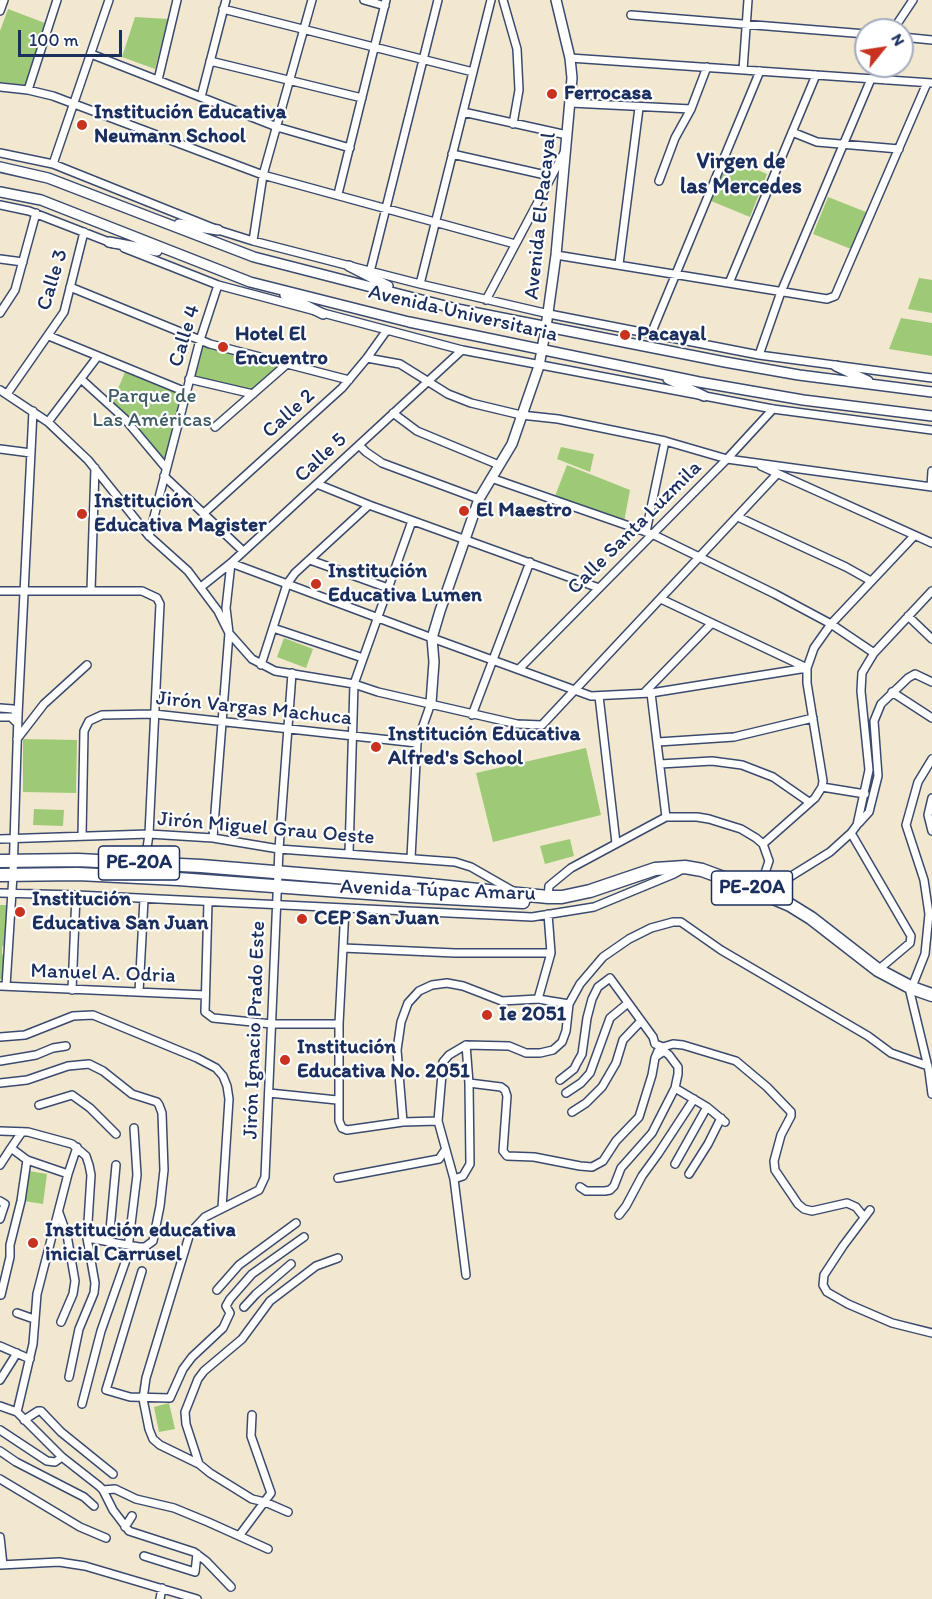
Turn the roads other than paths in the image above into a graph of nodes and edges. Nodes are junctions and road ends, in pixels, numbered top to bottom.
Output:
1 (4, 0) edge
2 (57, 0) edge
3 (109, 0) edge
4 (177, 0) edge
5 (226, 0) edge
6 (312, 0) edge
7 (364, 0) edge
8 (438, 0) edge
9 (491, 0) edge
10 (503, 0) edge
11 (556, 0) edge
12 (748, 0) edge
13 (914, 0) edge
14 (386, 3) edge
15 (223, 9) junction
16 (0, 11) edge
17 (631, 15) dead end
18 (901, 18) edge
19 (746, 25) junction
20 (304, 29) junction
21 (854, 33) edge
22 (914, 38) edge
23 (932, 40) edge
24 (374, 48) junction
25 (91, 54) junction
26 (570, 58) junction
27 (423, 60) junction
28 (210, 61) junction
29 (707, 67) junction
30 (743, 70) junction
31 (760, 71) junction
32 (473, 72) junction
33 (816, 75) junction
34 (871, 79) junction
35 (158, 80) junction
36 (886, 80) joint
37 (290, 81) junction
38 (929, 83) edge
39 (0, 87) edge
40 (28, 90) junction
41 (201, 97) junction
42 (362, 98) junction
43 (75, 103) junction
44 (571, 103) junction
45 (639, 108) junction
46 (691, 109) junction
47 (463, 112) junction
48 (513, 123) junction
49 (277, 127) junction
50 (792, 132) junction
51 (567, 135) junction
52 (843, 144) junction
53 (350, 148) junction
54 (899, 149) junction
55 (565, 151) junction
56 (0, 153) edge
57 (452, 154) junction
58 (53, 164) junction
59 (0, 167) edge
60 (263, 175) junction
61 (550, 176) junction
62 (658, 181) dead end
63 (0, 192) edge
64 (338, 195) junction
65 (0, 205) edge
66 (386, 207) junction
67 (36, 213) junction
68 (160, 221) junction
69 (435, 222) junction
70 (218, 230) junction
71 (84, 232) junction
72 (252, 241) junction
73 (109, 242) junction
74 (515, 244) junction
75 (179, 255) junction
76 (556, 255) junction
77 (0, 259) edge
78 (23, 262) junction
79 (619, 264) junction
80 (350, 266) junction
81 (370, 272) junction
82 (675, 274) junction
83 (729, 283) junction
84 (420, 284) junction
85 (218, 285) junction
86 (70, 287) junction
87 (270, 287) junction
88 (781, 292) junction
89 (404, 294) junction
90 (486, 300) junction
91 (1, 310) edge
92 (323, 314) junction
93 (549, 314) junction
94 (546, 327) junction
95 (387, 330) junction
96 (651, 334) junction
97 (49, 336) junction
98 (200, 340) junction
99 (462, 350) junction
100 (542, 350) junction
101 (759, 355) junction
102 (98, 356) junction
103 (367, 358) junction
104 (287, 364) junction
105 (539, 366) junction
106 (836, 366) junction
107 (655, 373) junction
108 (932, 378) edge
109 (81, 379) junction
110 (189, 379) junction
111 (349, 380) junction
112 (428, 381) junction
113 (876, 385) junction
114 (3, 392) edge
115 (186, 392) junction
116 (932, 392) edge
117 (253, 394) junction
118 (704, 396) junction
119 (773, 409) junction
120 (33, 411) junction
121 (393, 413) junction
122 (521, 415) junction
123 (932, 416) edge
124 (48, 422) junction
125 (215, 427) dead end
126 (932, 430) edge
127 (664, 441) junction
128 (359, 445) junction
129 (0, 449) edge
130 (31, 453) junction
131 (727, 459) junction
132 (756, 463) junction
133 (500, 465) junction
134 (95, 468) junction
135 (932, 471) edge
136 (165, 472) junction
137 (777, 474) junction
138 (491, 478) junction
139 (317, 484) junction
140 (931, 487) edge
141 (479, 499) junction
142 (369, 505) junction
143 (204, 513) junction
144 (738, 517) junction
145 (412, 521) junction
146 (649, 533) junction
147 (149, 536) junction
148 (914, 536) junction
149 (464, 540) junction
150 (932, 543) edge
151 (243, 551) junction
152 (700, 557) junction
153 (310, 560) junction
154 (530, 562) junction
155 (231, 563) junction
156 (871, 581) junction
157 (287, 584) junction
158 (201, 587) junction
159 (388, 588) junction
160 (599, 588) junction
161 (91, 590) junction
162 (0, 591) edge
163 (24, 591) junction
164 (932, 591) edge
165 (661, 599) junction
166 (908, 616) junction
167 (377, 618) junction
168 (712, 623) junction
169 (831, 624) junction
170 (273, 628) junction
171 (229, 633) junction
172 (432, 638) junction
173 (932, 639) edge
174 (874, 653) junction
175 (363, 658) junction
176 (493, 661) junction
177 (87, 665) dead end
178 (261, 665) junction
179 (807, 668) junction
180 (519, 669) junction
181 (292, 674) junction
182 (932, 682) edge
183 (354, 684) junction
184 (576, 690) junction
185 (892, 692) junction
186 (648, 693) junction
187 (599, 696) junction
188 (431, 703) junction
189 (0, 708) edge
190 (154, 714) junction
191 (471, 714) junction
192 (0, 717) edge
193 (813, 718) junction
194 (932, 718) edge
195 (17, 719) junction
196 (222, 720) junction
197 (286, 729) junction
198 (353, 735) junction
199 (17, 739) junction
200 (658, 742) junction
201 (417, 743) junction
202 (932, 759) edge
203 (660, 764) junction
204 (822, 788) junction
205 (865, 794) junction
206 (932, 798) edge
207 (810, 802) junction
208 (666, 817) junction
209 (857, 825) junction
210 (932, 831) edge
211 (851, 833) junction
212 (149, 834) junction
213 (82, 836) junction
214 (213, 838) junction
215 (0, 839) edge
216 (14, 839) junction
217 (616, 843) junction
218 (763, 844) junction
219 (279, 849) junction
220 (348, 853) junction
221 (411, 858) junction
222 (0, 861) edge
223 (14, 861) junction
224 (145, 863) junction
225 (685, 867) junction
226 (278, 872) junction
227 (13, 874) junction
228 (0, 875) edge
229 (278, 885) junction
230 (761, 892) junction
231 (0, 893) edge
232 (12, 893) junction
233 (76, 895) junction
234 (520, 895) junction
235 (548, 897) junction
236 (144, 899) junction
237 (208, 903) junction
238 (277, 904) junction
239 (345, 908) junction
240 (548, 914) junction
241 (343, 948) junction
242 (551, 952) junction
243 (878, 970) junction
244 (3, 986) edge
245 (912, 988) junction
246 (72, 990) junction
247 (139, 992) junction
248 (205, 995) junction
249 (932, 995) edge
250 (538, 999) junction
251 (628, 1002) junction
252 (569, 1004) junction
253 (641, 1021) junction
254 (272, 1024) junction
255 (339, 1024) junction
256 (0, 1037) edge
257 (66, 1046) dead end
258 (466, 1046) junction
259 (663, 1047) junction
260 (655, 1058) junction
261 (0, 1061) edge
262 (928, 1066) junction
263 (560, 1080) dead end
264 (0, 1083) edge
265 (469, 1083) junction
266 (675, 1088) junction
267 (269, 1093) junction
268 (566, 1094) dead end
269 (932, 1094) edge
270 (694, 1099) junction
271 (337, 1100) junction
272 (39, 1105) dead end
273 (707, 1107) junction
274 (572, 1112) dead end
275 (403, 1122) junction
276 (438, 1122) junction
277 (134, 1128) dead end
278 (0, 1131) edge
279 (22, 1132) junction
280 (116, 1134) dead end
281 (77, 1147) junction
282 (11, 1148) junction
283 (445, 1150) junction
284 (27, 1160) junction
285 (675, 1164) dead end
286 (0, 1165) edge
287 (116, 1165) dead end
288 (68, 1174) junction
289 (688, 1174) dead end
290 (339, 1178) dead end
291 (454, 1179) junction
292 (580, 1187) dead end
293 (3, 1203) edge
294 (222, 1208) junction
295 (59, 1214) junction
296 (619, 1215) dead end
297 (0, 1220) edge
298 (296, 1223) dead end
299 (304, 1237) dead end
300 (87, 1238) junction
301 (109, 1241) junction
302 (128, 1244) junction
303 (338, 1258) dead end
304 (291, 1264) dead end
305 (142, 1271) dead end
306 (466, 1275) dead end
307 (217, 1290) dead end
308 (1, 1295) edge
309 (244, 1307) dead end
310 (17, 1313) dead end
311 (34, 1319) junction
312 (61, 1322) dead end
313 (932, 1333) edge
314 (0, 1346) edge
315 (17, 1353) junction
316 (30, 1359) junction
317 (69, 1377) dead end
318 (0, 1380) edge
319 (143, 1399) junction
320 (82, 1404) dead end
321 (0, 1406) edge
322 (17, 1412) junction
323 (252, 1415) dead end
324 (24, 1420) junction
325 (0, 1430) edge
326 (0, 1450) edge
327 (62, 1457) junction
328 (199, 1464) junction
329 (113, 1474) dead end
330 (0, 1479) edge
331 (103, 1491) junction
332 (265, 1502) junction
333 (94, 1506) dead end
334 (288, 1512) dead end
335 (132, 1516) dead end
336 (124, 1527) junction
337 (239, 1536) junction
338 (0, 1537) edge
339 (106, 1538) dead end
340 (268, 1550) dead end
341 (197, 1554) junction
342 (144, 1556) dead end
343 (2, 1565) edge
344 (231, 1587) dead end
345 (162, 1588) junction
346 (160, 1599) edge
347 (197, 1599) edge

1 - 16 street
2 - 40 street
3 - 25 street
4 - 35 street
5 - 15 street
6 - 20 street
7 - 14 street
8 - 27 street
9 - 32 street
10 - 48 street
11 - 26 street, Avenida El Pacayal
12 - 19 street
13 - 18 street
14 - 24 street
15 - 20 street
15 - 28 street
17 - 19 street
19 - 21 street
19 - 30 street
20 - 24 street
20 - 37 street
22 - 23 street
24 - 27 street
24 - 42 street
25 - 35 street
25 - 43 street
26 - 29 street
26 - 44 street, Avenida El Pacayal
27 - 32 street
27 - 66 street
28 - 37 street
28 - 41 street
29 - 30 street
29 - 46 street
30 - 31 street
31 - 33 street
31 - 82 street
32 - 47 street
33 - 34 street
33 - 50 street
34 - 36 street
34 - 52 street
35 - 41 street
36 - 38 street
37 - 42 street
37 - 49 street
38 - 54 street
39 - 40 street
40 - 43 street
41 - 49 street
42 - 53 street
43 - 58 street
43 - 60 street
44 - 45 street
44 - 51 street, Avenida El Pacayal
45 - 46 street
45 - 79 street
46 - 62 street
47 - 48 street
47 - 57 street
48 - 51 street
49 - 53 street
49 - 60 street
50 - 52 street
50 - 83 street
51 - 55 street, Avenida El Pacayal
52 - 54 street
52 - 88 street
53 - 64 street
54 - 88 street
55 - 61 street
55 - 76 street, Avenida El Pacayal
56 - 58 street
57 - 61 street
57 - 69 street
58 - 70 street
59 - 68 street, Avenida Universitaria
60 - 64 street
60 - 72 street
61 - 74 street
63 - 75 street, Avenida Universitaria
64 - 66 street
65 - 67 street
66 - 69 street
66 - 81 street
67 - 71 street
67 - 78 street
68 - 70 street
68 - 89 street, Avenida Universitaria
69 - 74 street
69 - 84 street
70 - 72 street
71 - 73 street
71 - 86 street, Calle 3
72 - 80 street
73 - 75 street
73 - 85 street
74 - 90 street
75 - 87 street, Avenida Universitaria
76 - 79 street
76 - 93 street, Avenida El Pacayal
77 - 78 street
78 - 91 street
79 - 82 street
80 - 81 street
80 - 89 street
81 - 84 street
82 - 83 street
82 - 96 street
83 - 88 street
84 - 90 street
85 - 92 street
85 - 98 street, Calle 4
86 - 97 street, Calle 3
86 - 98 street
87 - 92 street
87 - 100 street, Avenida Universitaria
88 - 101 street
89 - 94 street, Avenida Universitaria
90 - 93 street
92 - 95 street
93 - 94 street, Avenida El Pacayal
93 - 96 street
94 - 100 street, Avenida El Pacayal
94 - 113 street, Avenida Universitaria
95 - 99 street
95 - 103 street, Calle 2
96 - 101 street
97 - 102 street
97 - 114 street, Calle 3
98 - 104 street
98 - 110 street, Calle 4
99 - 105 street
99 - 112 street, Calle 5
100 - 105 street, Avenida El Pacayal
100 - 107 street, Avenida Universitaria
101 - 106 street
102 - 109 street
102 - 115 street
103 - 111 street, Calle 2
103 - 112 street
104 - 111 street
104 - 117 street
105 - 118 street
105 - 122 street, Avenida El Pacayal
106 - 108 street
106 - 113 street
107 - 118 street
107 - 123 street, Avenida Universitaria
109 - 124 street
109 - 136 street
110 - 115 street, Calle 4
110 - 117 street
111 - 143 street, Calle 2
112 - 121 street, Calle 5
112 - 122 street
113 - 116 street, Avenida Universitaria
114 - 120 street
115 - 136 street, Calle 4
117 - 125 street
118 - 119 street
119 - 126 street
119 - 131 street, Calle Santa Luzmila
120 - 124 street
120 - 130 street
121 - 128 street, Calle 5
121 - 133 street
122 - 127 street
122 - 133 street, Avenida El Pacayal
124 - 134 street
127 - 131 street
127 - 146 street
128 - 139 street, Calle 5
128 - 141 street
129 - 130 street
130 - 163 street
131 - 132 street
131 - 146 street, Calle Santa Luzmila
132 - 137 street
132 - 140 street
133 - 138 street, Avenida El Pacayal
134 - 147 street
134 - 161 street
135 - 140 street
136 - 143 street
136 - 147 street, Calle 4
137 - 144 street
137 - 148 street
138 - 141 street, Avenida El Pacayal
138 - 146 street
139 - 142 street
139 - 151 street, Calle 5
141 - 149 street, Avenida El Pacayal
142 - 145 street
142 - 153 street
143 - 151 street
144 - 152 street
144 - 156 street
145 - 149 street
145 - 159 street
146 - 152 street
146 - 160 street, Calle Santa Luzmila
147 - 158 street
148 - 150 street
148 - 156 street
149 - 154 street
149 - 172 street, Avenida El Pacayal
151 - 155 street, Calle 5
152 - 165 street
152 - 169 street
153 - 157 street
153 - 159 street
154 - 160 street
154 - 176 street
155 - 157 street
155 - 158 street, Calle 5
155 - 171 street
156 - 169 street
157 - 167 street
157 - 170 street
158 - 171 street
159 - 167 street
160 - 180 street, Calle Santa Luzmila
161 - 163 street
161 - 190 street
162 - 163 street
163 - 195 street
164 - 166 street
165 - 168 street
165 - 184 street
166 - 173 street
166 - 174 street
167 - 172 street
167 - 175 street
168 - 179 street
168 - 186 street
169 - 174 street
169 - 179 street
170 - 175 street
170 - 178 street
171 - 178 street
171 - 196 street
172 - 176 street
172 - 188 street, Avenida El Pacayal
174 - 205 street
175 - 183 street
176 - 180 street
176 - 191 street
177 - 199 street
178 - 181 street
179 - 186 street
179 - 193 street
180 - 184 street
181 - 183 street
181 - 197 street, Jirón Ignacio Prado Este
182 - 185 street
183 - 188 street
183 - 198 street
184 - 187 street
184 - 191 street
185 - 194 street
185 - 209 street
186 - 187 street
186 - 200 street
187 - 217 street
188 - 191 street
188 - 201 street
189 - 195 street
190 - 196 street, Jirón Vargas Machuca
190 - 212 street
190 - 213 street, Jirón Vargas Machuca
192 - 195 street
193 - 200 street
193 - 204 street
195 - 199 street
196 - 197 street, Jirón Vargas Machuca
196 - 214 street
197 - 198 street, Jirón Vargas Machuca
197 - 219 street, Jirón Ignacio Prado Este
198 - 201 street, Jirón Vargas Machuca
198 - 220 street
199 - 216 street
200 - 203 street
201 - 221 street
202 - 245 street
203 - 207 street
203 - 208 street
204 - 205 street
204 - 207 street
205 - 209 street
206 - 210 street
207 - 218 street
208 - 217 street
208 - 218 street
209 - 211 street
211 - 230 street
211 - 243 street
212 - 213 street, Jirón Miguel Grau Oeste
212 - 214 street, Jirón Miguel Grau Oeste
212 - 224 street
213 - 216 street, Jirón Miguel Grau Oeste
214 - 219 street, Jirón Miguel Grau Oeste
215 - 216 street, Jirón Miguel Grau Oeste
216 - 223 street
217 - 235 street
218 - 230 street
219 - 220 street, Jirón Miguel Grau Oeste
219 - 226 street, Jirón Ignacio Prado Este
220 - 221 street, Jirón Miguel Grau Oeste
221 - 234 street, Jirón Miguel Grau Oeste
222 - 223 highway, Avenida Túpac Amaru / PE-20A
223 - 224 highway, Avenida Túpac Amaru / PE-20A
223 - 227 street
224 - 226 highway, Avenida Túpac Amaru / PE-20A
225 - 230 highway, Avenida Túpac Amaru / PE-20A
225 - 235 highway, Avenida Túpac Amaru / PE-20A
225 - 240 street, Avenida Túpac Amaru
226 - 229 street, Jirón Ignacio Prado Este
226 - 234 highway, Avenida Túpac Amaru / PE-20A
227 - 228 highway, Avenida Túpac Amaru / PE-20A
227 - 229 highway, Avenida Túpac Amaru / PE-20A
227 - 232 street
229 - 235 highway, Avenida Túpac Amaru / PE-20A
229 - 238 street, Jirón Ignacio Prado Este
230 - 243 highway, Avenida Túpac Amaru / PE-20A
231 - 232 street, Avenida Túpac Amaru
232 - 233 street, Avenida Túpac Amaru
232 - 244 street
233 - 236 street, Avenida Túpac Amaru
233 - 246 street
234 - 235 highway, Avenida Túpac Amaru / PE-20A
236 - 237 street, Avenida Túpac Amaru
236 - 247 street
237 - 238 street, Avenida Túpac Amaru
237 - 248 street
238 - 239 street, Avenida Túpac Amaru
238 - 254 street, Jirón Ignacio Prado Este
239 - 240 street, Avenida Túpac Amaru
239 - 241 street
240 - 242 street
241 - 242 street
241 - 255 street
242 - 250 street
243 - 245 highway, Avenida Túpac Amaru / PE-20A
244 - 246 street, Manuel A. Odria
245 - 249 highway, Avenida Túpac Amaru / PE-20A
245 - 262 street
246 - 247 street, Manuel A. Odria
247 - 248 street, Manuel A. Odria
248 - 254 street
250 - 252 street
250 - 275 street
251 - 253 street
251 - 263 street
251 - 268 street
252 - 258 street
252 - 262 street
253 - 259 street
253 - 274 street
254 - 255 street
254 - 267 street, Jirón Ignacio Prado Este
255 - 271 street
256 - 294 street
257 - 261 street
258 - 265 street
258 - 276 street
259 - 260 street
259 - 313 street
260 - 265 street
260 - 266 street
262 - 269 street
264 - 302 street
265 - 291 street
266 - 270 street
266 - 292 street
267 - 271 street
267 - 294 street, Jirón Ignacio Prado Este
270 - 273 street
270 - 296 street
271 - 275 street
272 - 280 street
273 - 285 street
273 - 289 street
275 - 276 street
276 - 283 street
277 - 302 street
278 - 279 street
279 - 281 street
279 - 282 street
281 - 288 street
281 - 300 street
282 - 284 street
282 - 286 street
283 - 290 street
283 - 291 street
284 - 288 street
284 - 308 street
287 - 301 street
288 - 295 street
291 - 306 street
293 - 297 street
294 - 319 street
295 - 311 street
295 - 312 street
298 - 307 street
299 - 319 street
300 - 301 street
300 - 317 street
301 - 302 street
302 - 320 street
303 - 328 street
304 - 309 street
305 - 319 street
310 - 311 street
311 - 316 street
314 - 315 street
315 - 316 street
315 - 318 street
316 - 322 street
319 - 328 street
321 - 322 street
322 - 324 street
323 - 332 street
324 - 327 street
324 - 329 street
325 - 327 street
326 - 333 street
327 - 331 street
328 - 332 street
330 - 339 street
331 - 336 street
331 - 337 street
332 - 334 street
332 - 337 street
335 - 336 street
336 - 341 street
337 - 340 street
338 - 343 street
341 - 342 street
341 - 344 street
343 - 345 street
345 - 346 street
345 - 347 street

